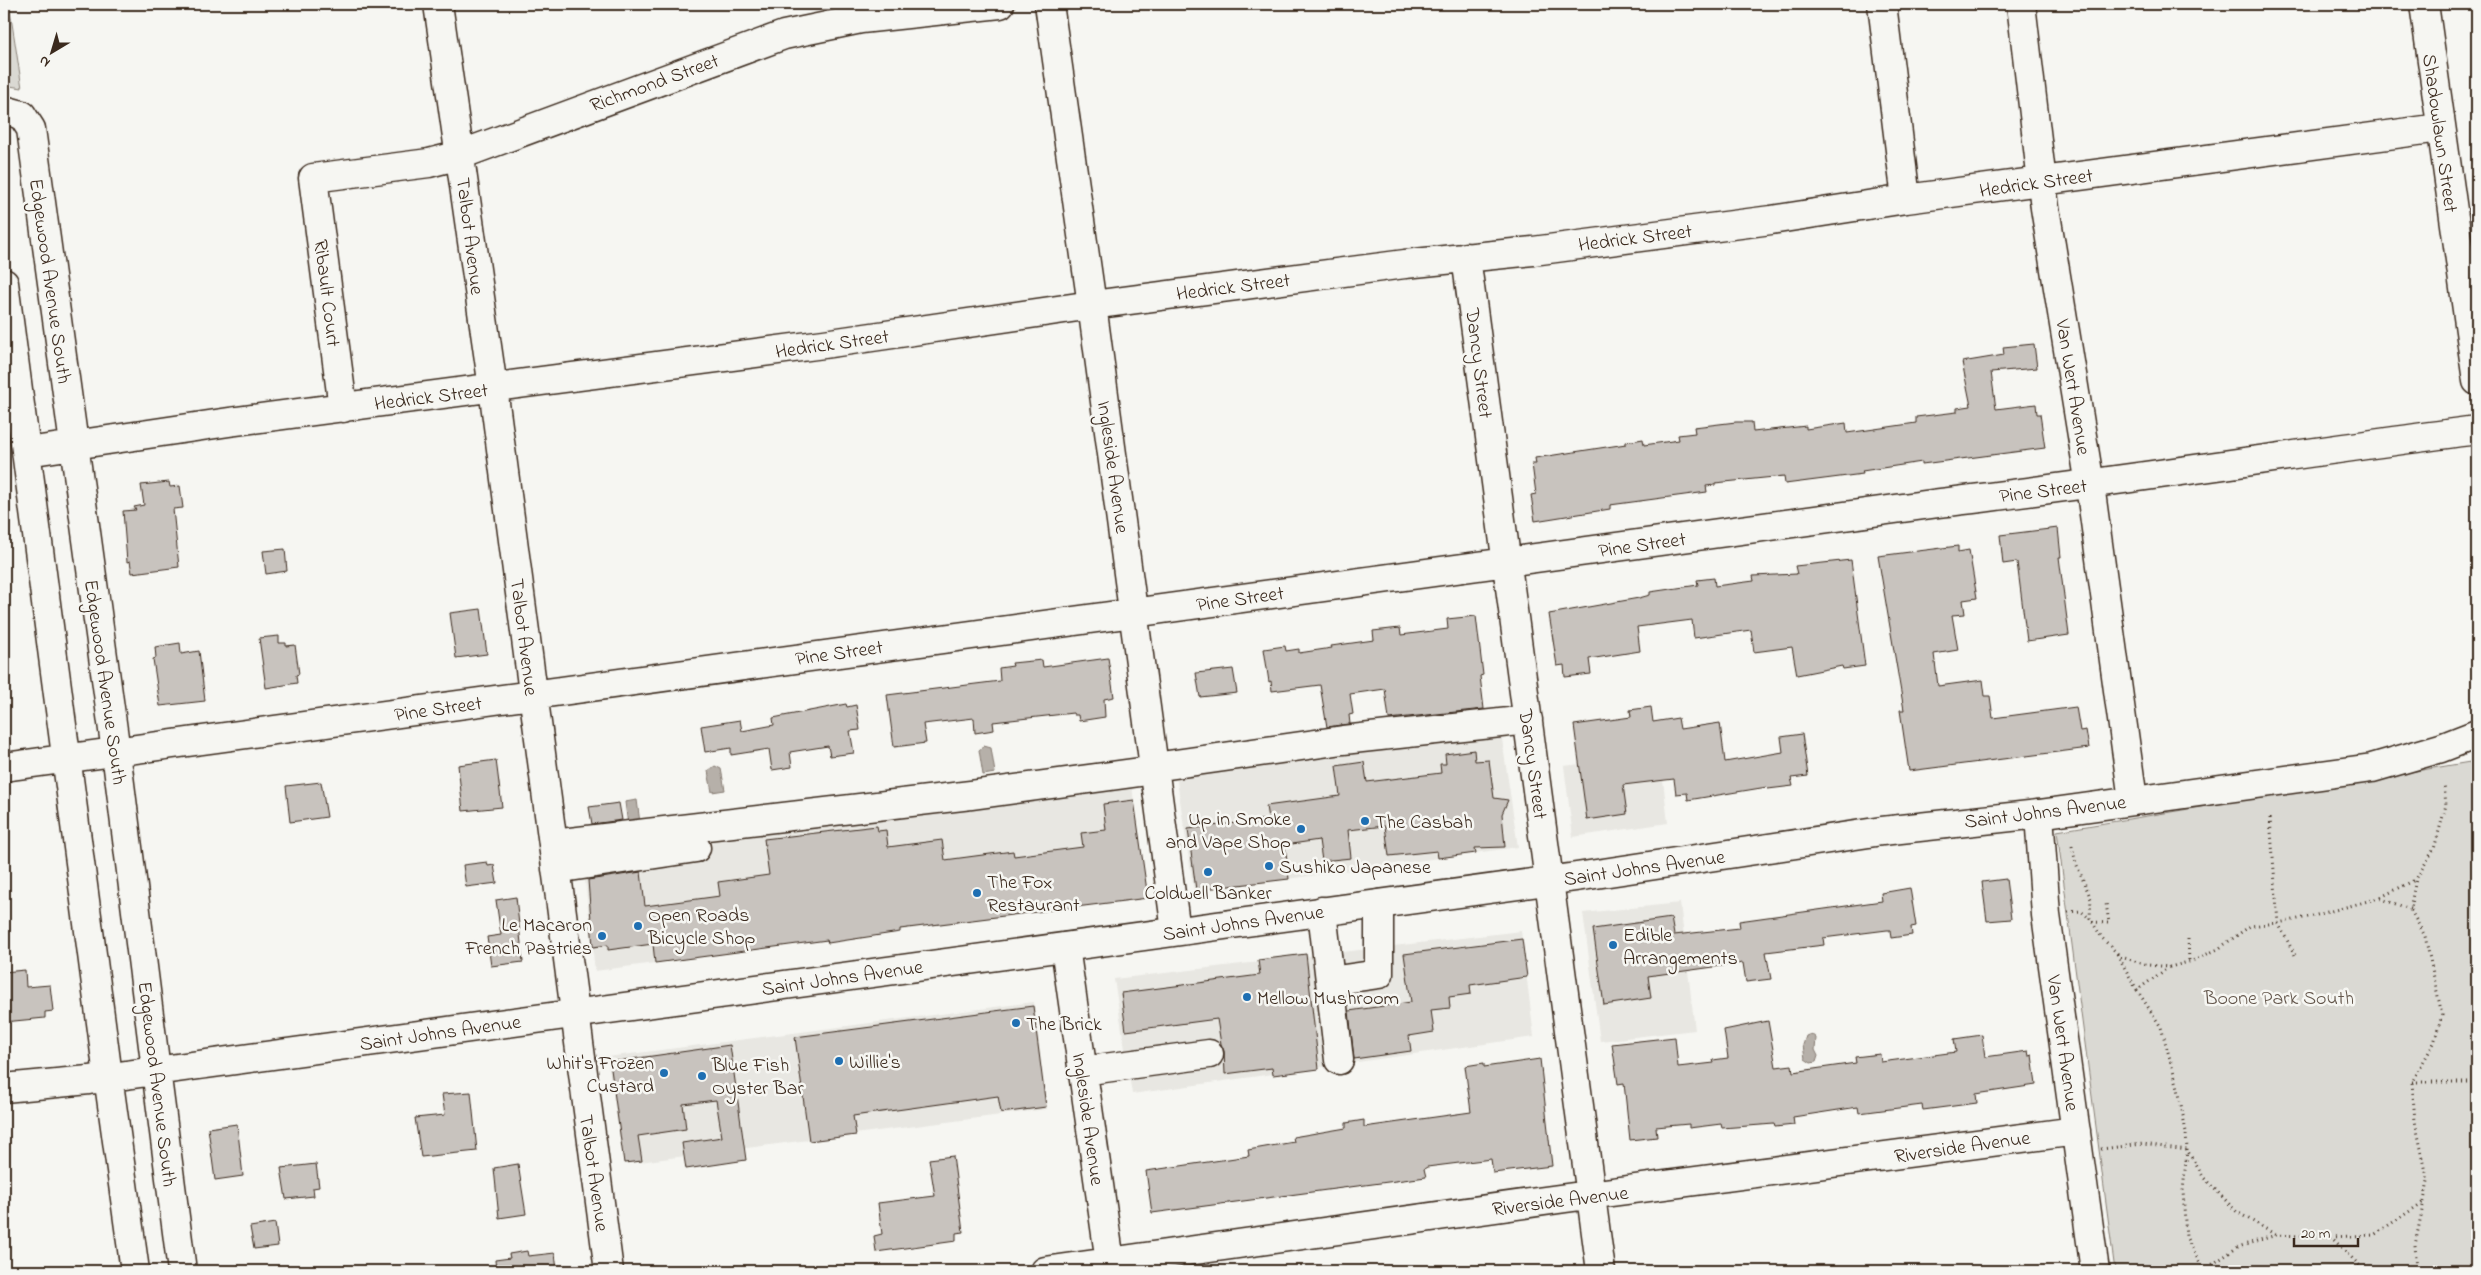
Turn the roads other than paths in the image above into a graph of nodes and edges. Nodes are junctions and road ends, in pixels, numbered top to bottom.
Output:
1 (438, 4) edge
2 (1000, 4) edge
3 (1049, 4) edge
4 (1882, 4) edge
5 (2021, 4) edge
6 (2424, 4) edge
7 (4, 110) edge
8 (2440, 128) junction
9 (460, 154) junction
10 (313, 178) joint
11 (2042, 182) junction
12 (1906, 199) junction
13 (1466, 257) junction
14 (4, 283) edge
15 (1092, 305) junction
16 (2477, 381) edge
17 (493, 388) junction
18 (343, 408) junction
19 (2477, 430) edge
20 (72, 443) junction
21 (27, 452) junction
22 (2090, 485) junction
23 (1506, 562) junction
24 (1133, 613) junction
25 (533, 695) junction
26 (1528, 720) junction
27 (2477, 734) edge
28 (116, 752) junction
29 (68, 759) junction
30 (4, 767) edge
31 (1155, 769) junction
32 (2133, 800) junction
33 (2039, 814) junction
34 (696, 848) dead end
35 (554, 856) junction
36 (1550, 880) junction
37 (1379, 904) junction
38 (1322, 911) junction
39 (1176, 931) junction
40 (1065, 947) junction
41 (1330, 981) junction
42 (575, 1014) junction
43 (1209, 1054) dead end
44 (1340, 1060) dead end
45 (156, 1070) junction
46 (1082, 1072) junction
47 (108, 1076) junction
48 (4, 1088) edge
49 (2076, 1131) junction
50 (1590, 1195) junction
51 (1111, 1268) edge
52 (135, 1271) edge
53 (182, 1271) edge
54 (609, 1271) edge
55 (1045, 1271) edge
56 (1601, 1271) edge
57 (2095, 1271) edge

1 - 9 street, Talbot Avenue
2 - 9 street, Richmond Street
3 - 15 street, Ingleside Avenue
4 - 12 street
5 - 11 street, Van Wert Avenue
6 - 8 street, Shadowlawn Street
7 - 20 street, Edgewood Avenue South
8 - 11 street, Hedrick Street
8 - 16 street, Shadowlawn Street
9 - 10 street, Richmond Street
9 - 17 street, Talbot Avenue
10 - 18 street, Ribault Court
11 - 12 street, Hedrick Street
11 - 22 street, Van Wert Avenue
12 - 13 street, Hedrick Street
13 - 15 street, Hedrick Street
13 - 23 street, Dancy Street
14 - 21 street
15 - 17 street, Hedrick Street
15 - 24 street, Ingleside Avenue
17 - 18 street, Hedrick Street
17 - 25 street, Talbot Avenue
18 - 20 street, Hedrick Street
19 - 22 street, Pine Street
20 - 21 street, Hedrick Street
20 - 28 street, Edgewood Avenue South
21 - 29 street
22 - 23 street, Pine Street
22 - 32 street, Van Wert Avenue
23 - 24 street, Pine Street
23 - 26 street, Dancy Street
24 - 25 street, Pine Street
24 - 31 street, Ingleside Avenue
25 - 28 street, Pine Street
25 - 35 street, Talbot Avenue
26 - 31 street
26 - 36 street, Dancy Street
27 - 32 street, Saint Johns Avenue
28 - 29 street, Pine Street
28 - 45 street, Edgewood Avenue South
29 - 30 street, Pine Street
29 - 47 street
31 - 35 street
31 - 39 street, Ingleside Avenue
32 - 33 street, Saint Johns Avenue
33 - 36 street, Saint Johns Avenue
33 - 49 street, Van Wert Avenue
34 - 35 street
35 - 42 street, Talbot Avenue
36 - 37 street, Saint Johns Avenue
36 - 50 street, Dancy Street
37 - 38 street, Saint Johns Avenue
37 - 41 street
38 - 39 street, Saint Johns Avenue
38 - 41 street
39 - 40 street, Saint Johns Avenue
40 - 42 street, Saint Johns Avenue
40 - 46 street, Ingleside Avenue
41 - 44 street
42 - 45 street, Saint Johns Avenue
42 - 54 street, Talbot Avenue
43 - 46 street
45 - 47 street, Saint Johns Avenue
45 - 53 street, Edgewood Avenue South
46 - 51 street, Ingleside Avenue
47 - 48 street, Saint Johns Avenue
47 - 52 street
49 - 50 street, Riverside Avenue
49 - 57 street, Van Wert Avenue
50 - 51 street, Riverside Avenue
50 - 56 street, Dancy Street
51 - 55 street, Riverside Avenue

